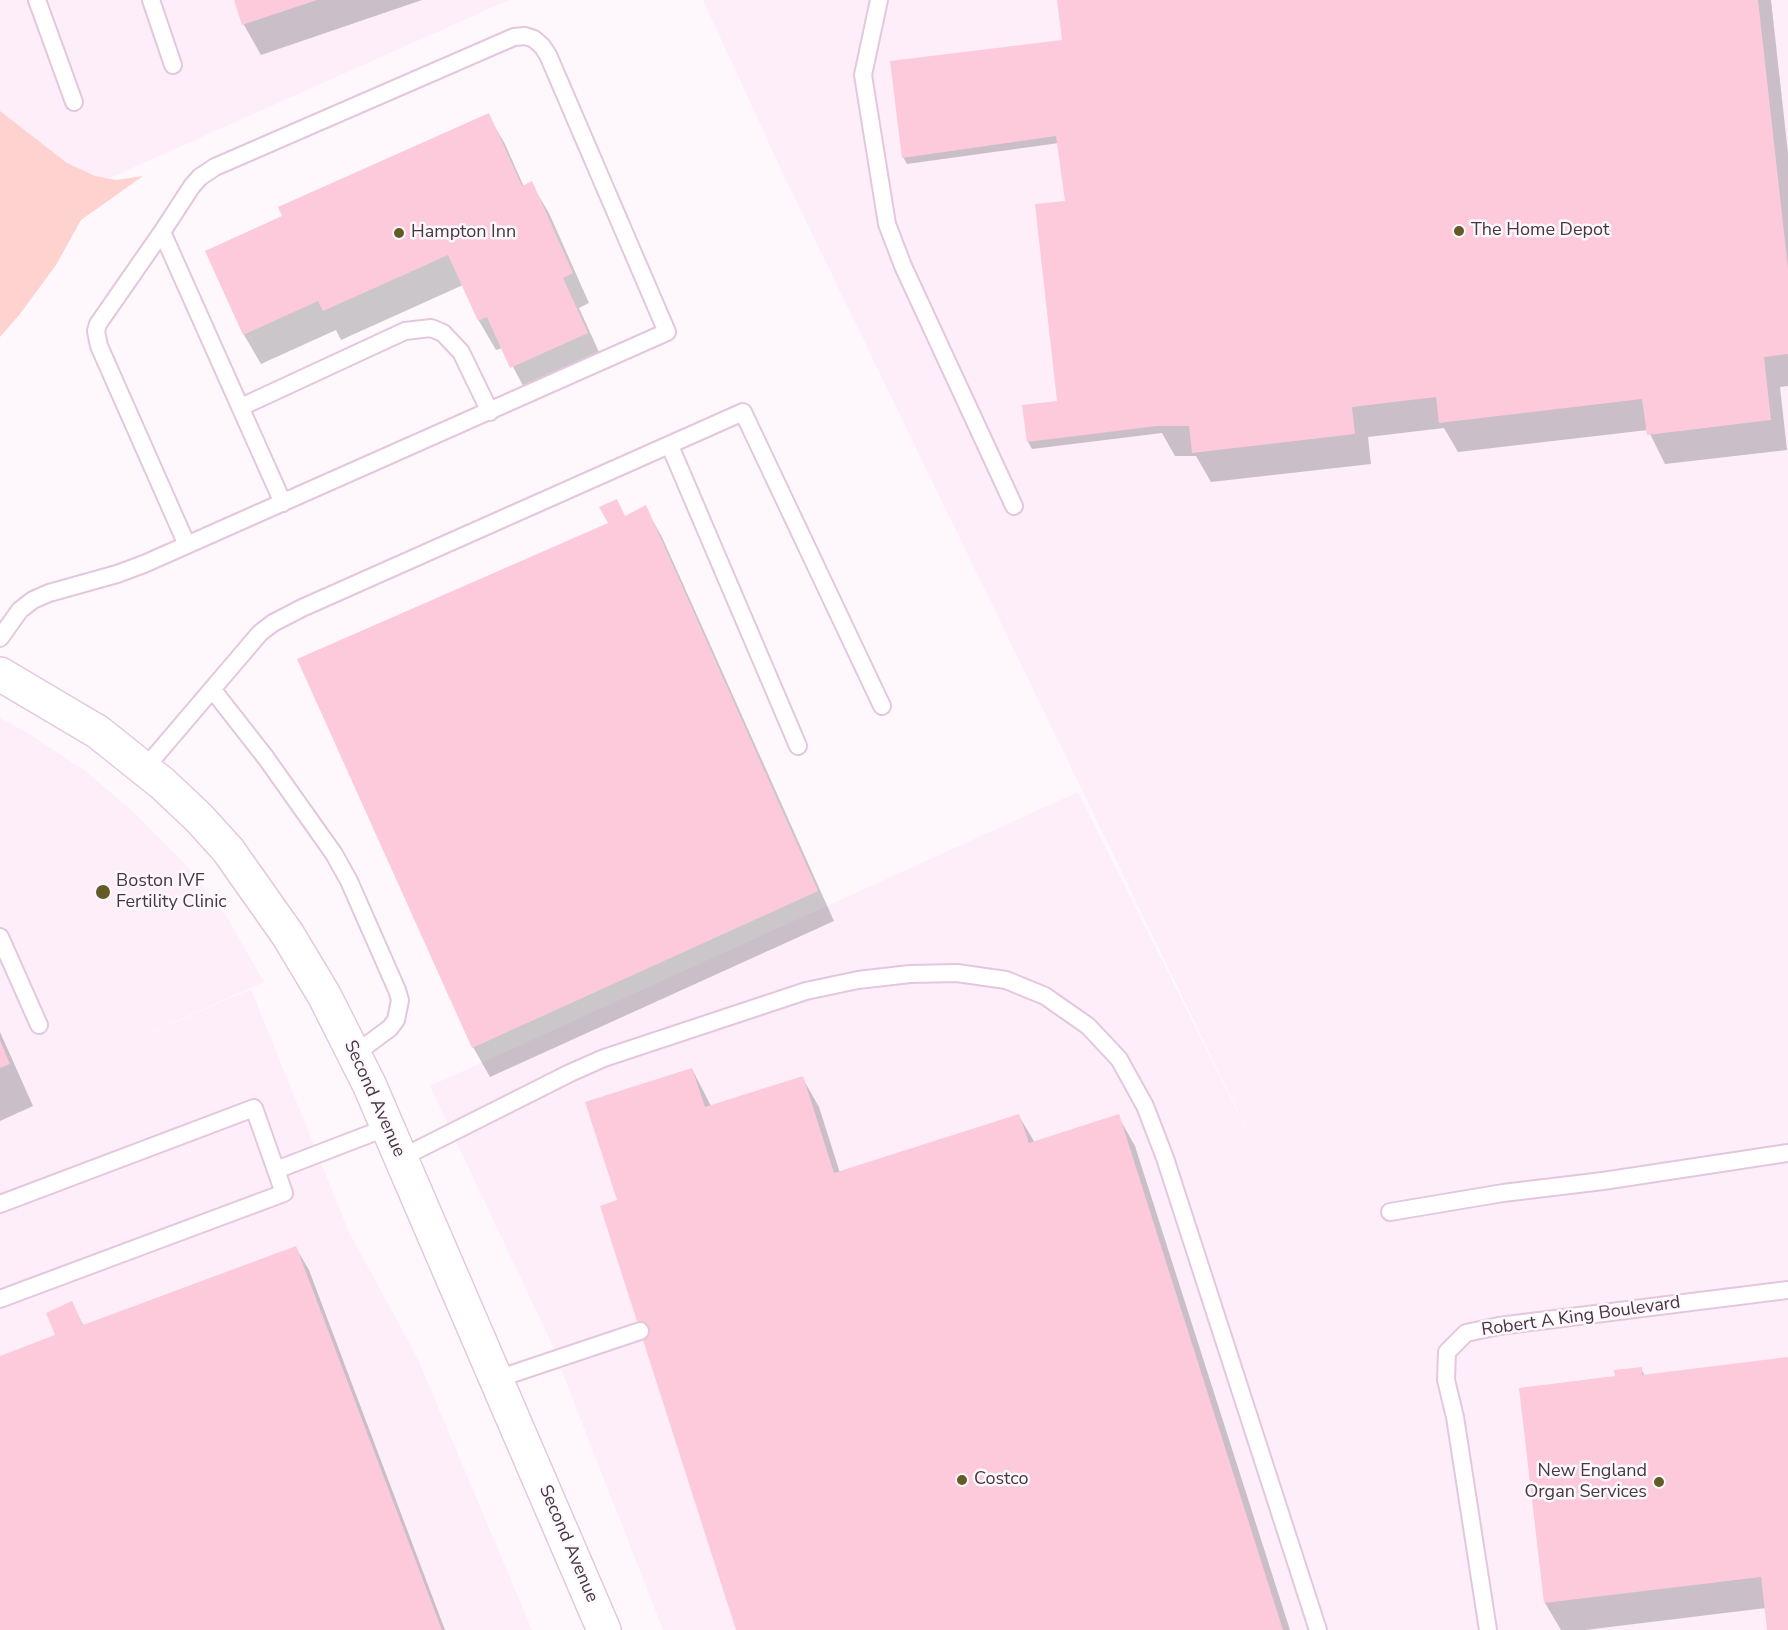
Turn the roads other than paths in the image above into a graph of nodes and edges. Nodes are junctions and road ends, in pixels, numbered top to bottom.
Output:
1 (37, 0) edge
2 (151, 0) edge
3 (879, 0) edge
4 (173, 65) dead end
5 (74, 102) dead end
6 (162, 232) junction
7 (241, 406) junction
8 (490, 412) junction
9 (670, 446) junction
10 (283, 503) junction
11 (1014, 506) dead end
12 (187, 545) junction
13 (0, 638) edge
14 (0, 674) edge
15 (212, 689) junction
16 (882, 706) dead end
17 (798, 746) dead end
18 (144, 768) junction
19 (0, 937) edge
20 (39, 1024) dead end
21 (356, 1054) junction
22 (388, 1127) junction
23 (1788, 1153) edge
24 (401, 1158) junction
25 (276, 1170) junction
26 (0, 1204) edge
27 (1390, 1212) dead end
28 (1788, 1290) edge
29 (0, 1299) edge
30 (640, 1331) dead end
31 (497, 1379) junction
32 (604, 1630) edge
33 (1318, 1630) edge
34 (1488, 1630) edge

1 - 5 lane
2 - 4 lane
3 - 11 lane
6 - 7 lane
6 - 8 lane
6 - 12 lane
7 - 8 lane
7 - 10 lane
8 - 10 lane
9 - 15 lane
9 - 16 lane
9 - 17 lane
10 - 12 lane
12 - 13 lane
14 - 18 street, Second Avenue
15 - 18 lane
15 - 21 lane
18 - 21 street, Second Avenue
19 - 20 lane
21 - 22 street, Second Avenue
22 - 24 street, Second Avenue
22 - 25 lane
23 - 27 lane
24 - 31 street, Second Avenue
24 - 33 lane
25 - 26 lane
25 - 29 lane
28 - 34 lane, Robert A King Boulevard
30 - 31 lane
31 - 32 street, Second Avenue

